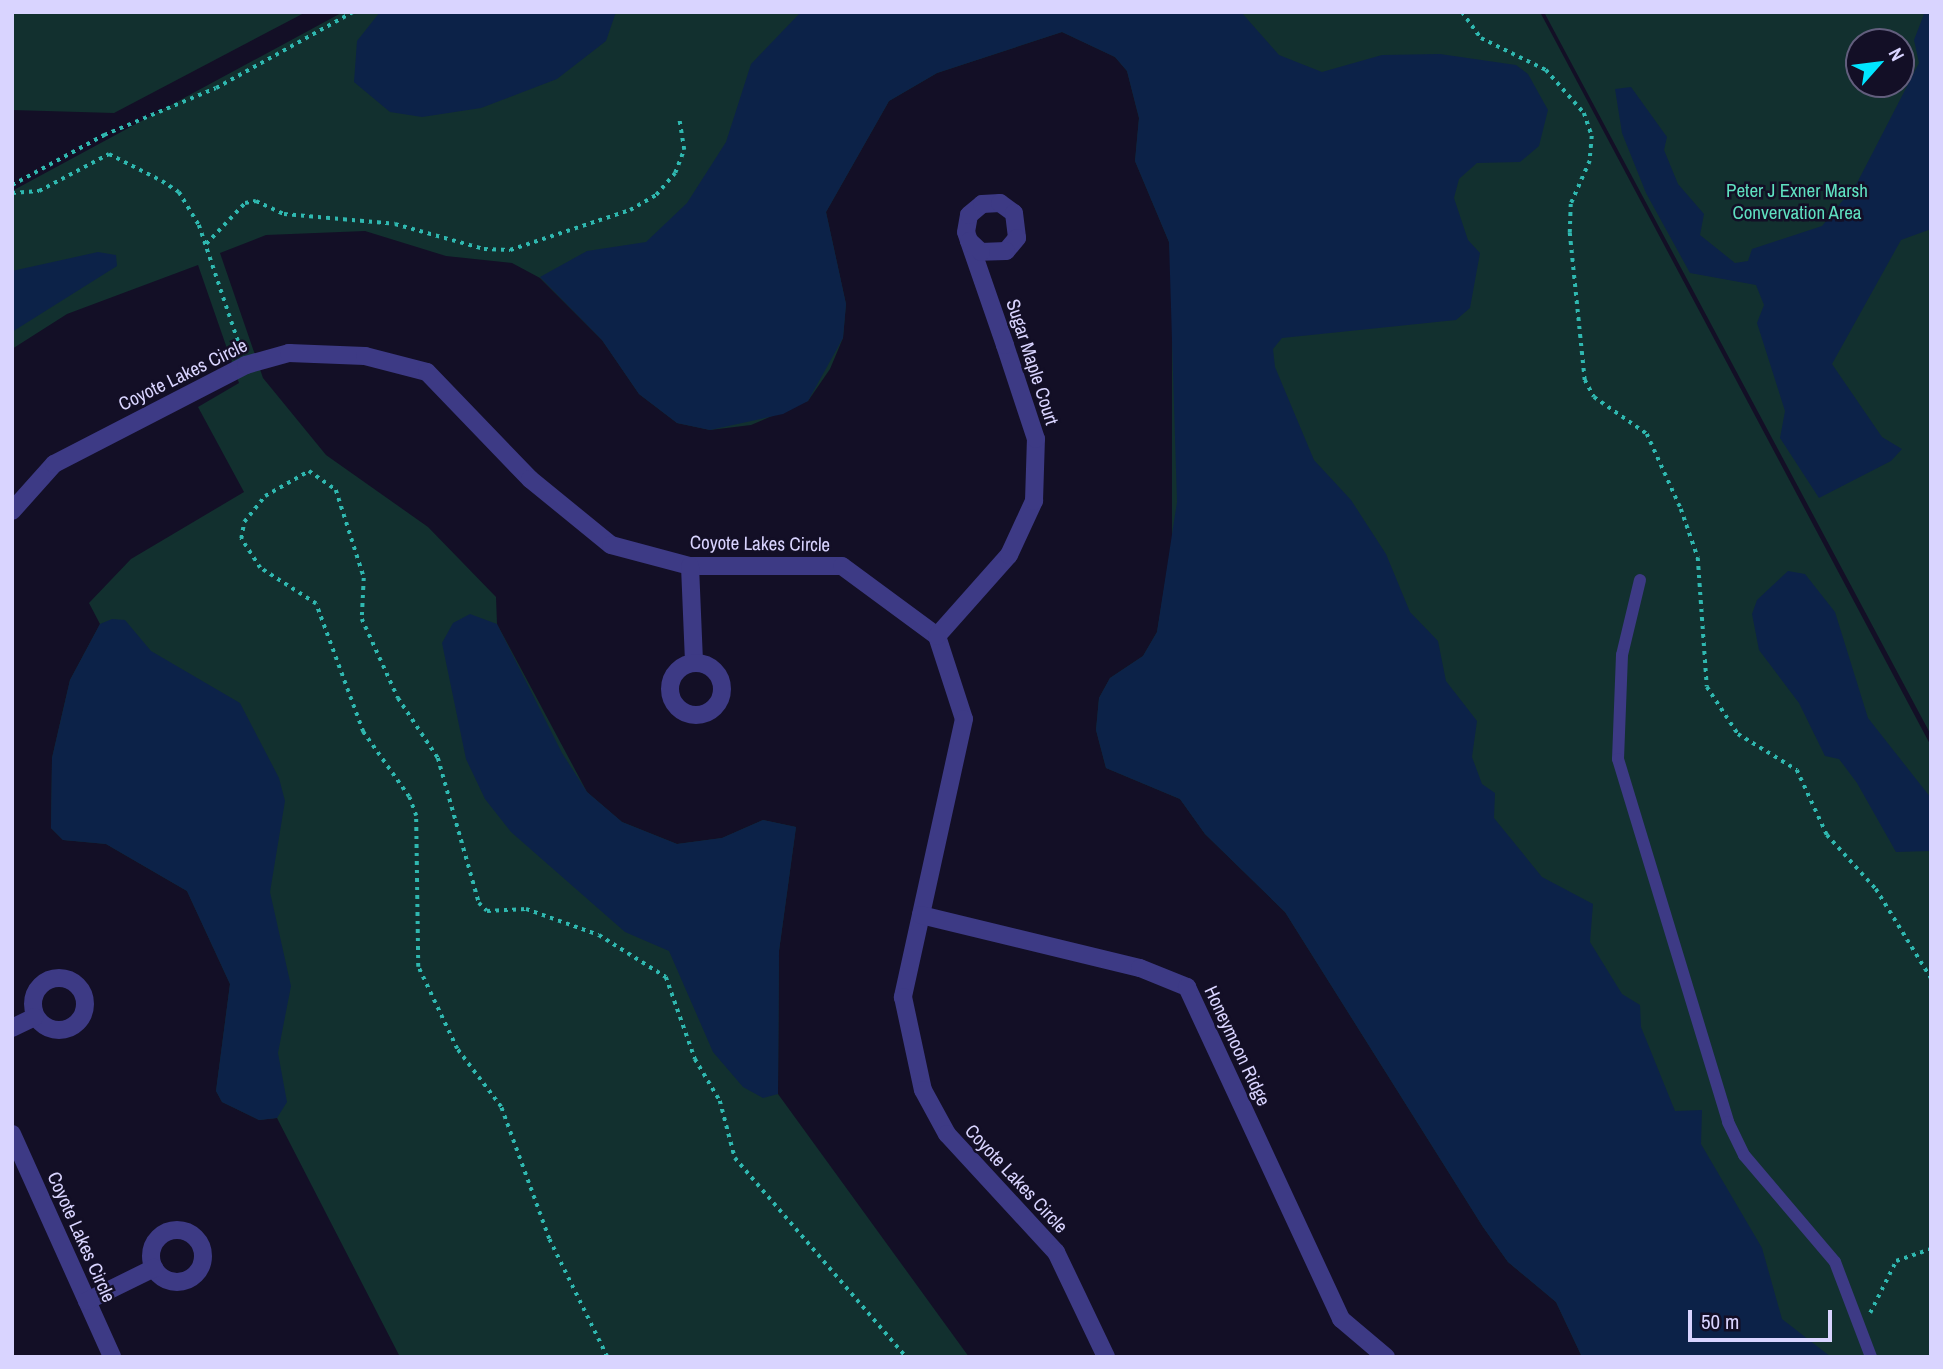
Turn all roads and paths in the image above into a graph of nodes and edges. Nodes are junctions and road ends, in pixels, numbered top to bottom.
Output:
1 (353, 12) edge
2 (1462, 12) edge
3 (679, 120) dead end
4 (12, 184) edge
5 (12, 193) edge
6 (969, 241) dead end
7 (206, 244) junction
8 (242, 354) dead end
9 (12, 511) edge
10 (690, 566) junction
11 (1640, 580) dead end
12 (937, 636) junction
13 (694, 663) dead end
14 (921, 915) junction
15 (1931, 978) edge
16 (35, 1017) dead end
17 (12, 1028) edge
18 (12, 1134) edge
19 (1931, 1249) edge
20 (154, 1268) dead end
21 (87, 1301) junction
22 (1870, 1354) edge
23 (112, 1357) edge
24 (607, 1357) edge
25 (906, 1357) edge
26 (1106, 1357) edge
27 (1386, 1357) edge

1 - 4 path
2 - 15 path
3 - 7 path
5 - 7 path
6 - 12 street, Sugar Maple Court
7 - 8 path
9 - 10 street, Coyote Lakes Circle
10 - 12 street, Coyote Lakes Circle
10 - 13 street
11 - 22 lane
12 - 14 street, Coyote Lakes Circle
14 - 26 street, Coyote Lakes Circle
14 - 27 street, Honeymoon Ridge
16 - 17 street
18 - 21 street, Coyote Lakes Circle
19 - 22 path
20 - 21 street
21 - 23 street, Coyote Lakes Circle
24 - 25 path

